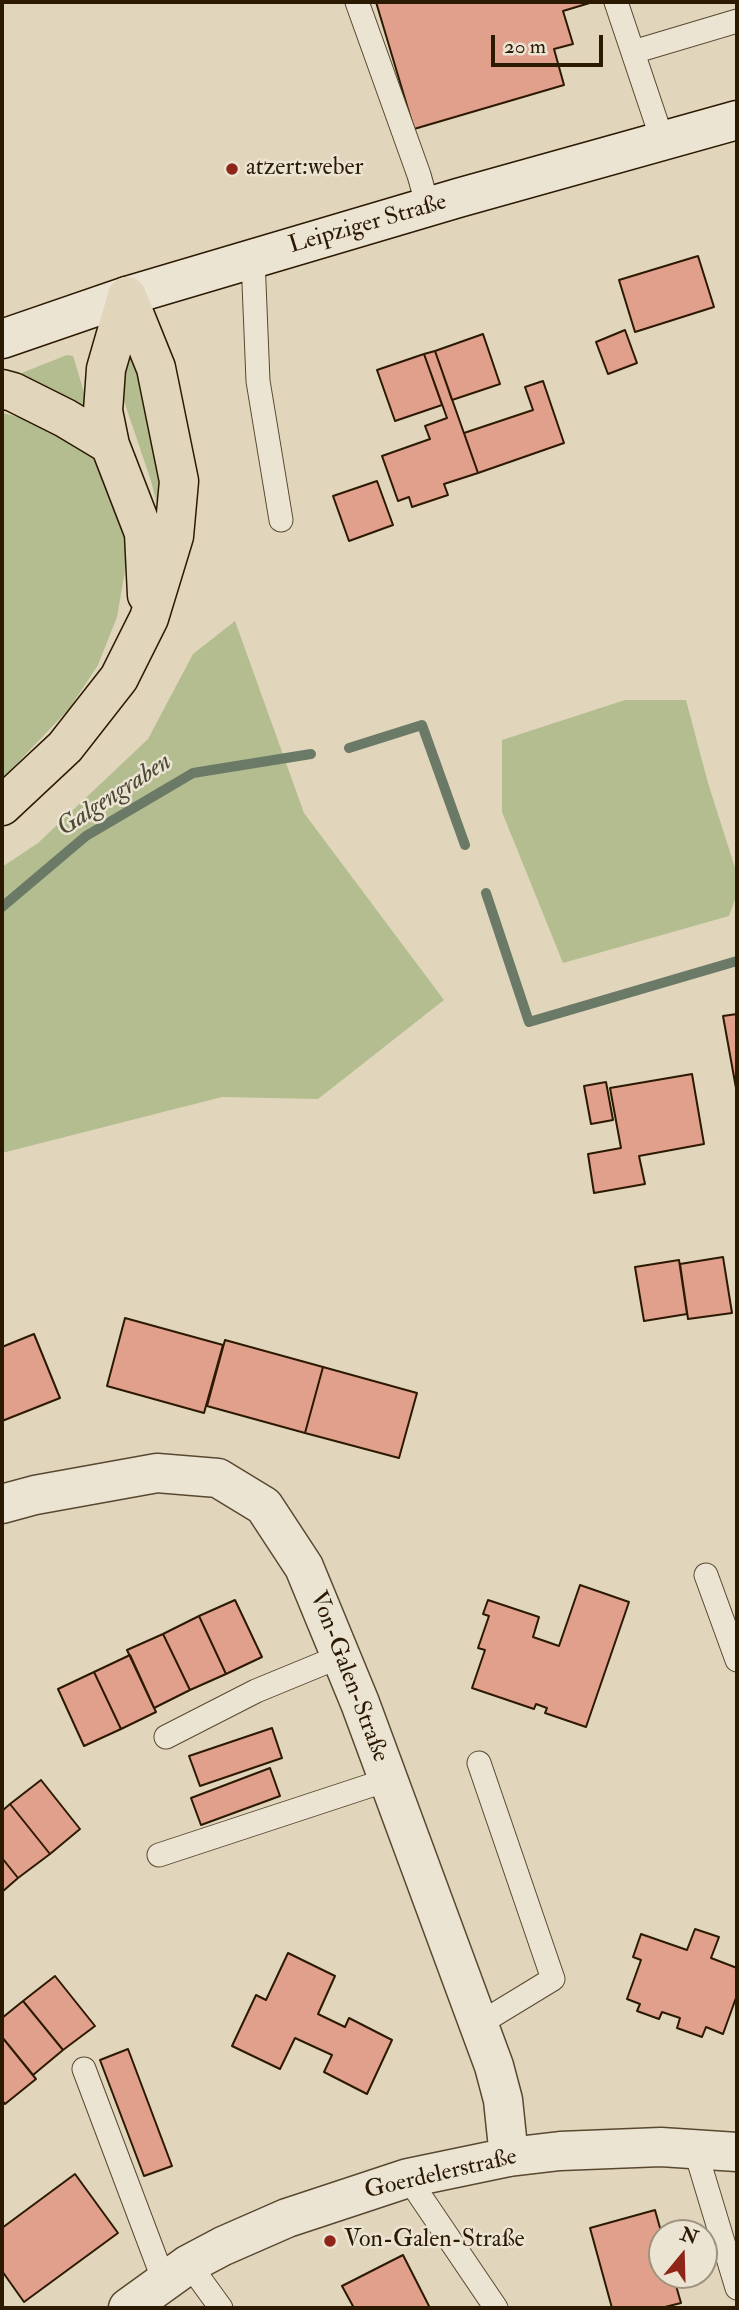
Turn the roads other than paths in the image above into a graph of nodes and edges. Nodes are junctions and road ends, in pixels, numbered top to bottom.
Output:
1 (357, 2) edge
2 (616, 2) edge
3 (737, 21) edge
4 (633, 52) junction
5 (737, 120) edge
6 (663, 142) junction
7 (428, 207) junction
8 (253, 259) junction
9 (127, 296) junction
10 (2, 339) edge
11 (2, 389) edge
12 (110, 445) junction
13 (281, 520) dead end
14 (149, 618) junction
15 (2, 806) edge
16 (2, 1504) edge
17 (706, 1575) dead end
18 (341, 1656) junction
19 (737, 1660) edge
20 (166, 1737) dead end
21 (479, 1763) dead end
22 (387, 1780) junction
23 (159, 1855) dead end
24 (479, 2024) junction
25 (84, 2068) dead end
26 (695, 2149) junction
27 (737, 2152) edge
28 (509, 2157) junction
29 (408, 2178) junction
30 (177, 2272) junction
31 (737, 2288) edge
32 (128, 2308) edge
33 (221, 2308) edge
34 (496, 2308) edge

1 - 7 lane
2 - 4 lane
3 - 4 lane
4 - 6 lane
5 - 6 street, Leipziger Straße
6 - 7 street, Leipziger Straße
7 - 8 street, Leipziger Straße
8 - 9 street, Leipziger Straße
8 - 13 lane
9 - 10 street, Leipziger Straße
9 - 12 highway
9 - 14 highway
11 - 12 highway
12 - 14 highway
14 - 15 highway
16 - 18 street, Von-Galen-Straße
17 - 19 lane
18 - 20 lane
18 - 22 street, Von-Galen-Straße
21 - 24 lane
22 - 23 lane
22 - 24 street, Von-Galen-Straße
24 - 28 street, Von-Galen-Straße
25 - 30 lane
26 - 27 street, Goerdelerstraße
26 - 28 street, Goerdelerstraße
26 - 31 lane
28 - 29 street, Goerdelerstraße
29 - 30 street, Goerdelerstraße
29 - 34 lane
30 - 32 street, Goerdelerstraße
30 - 33 lane

